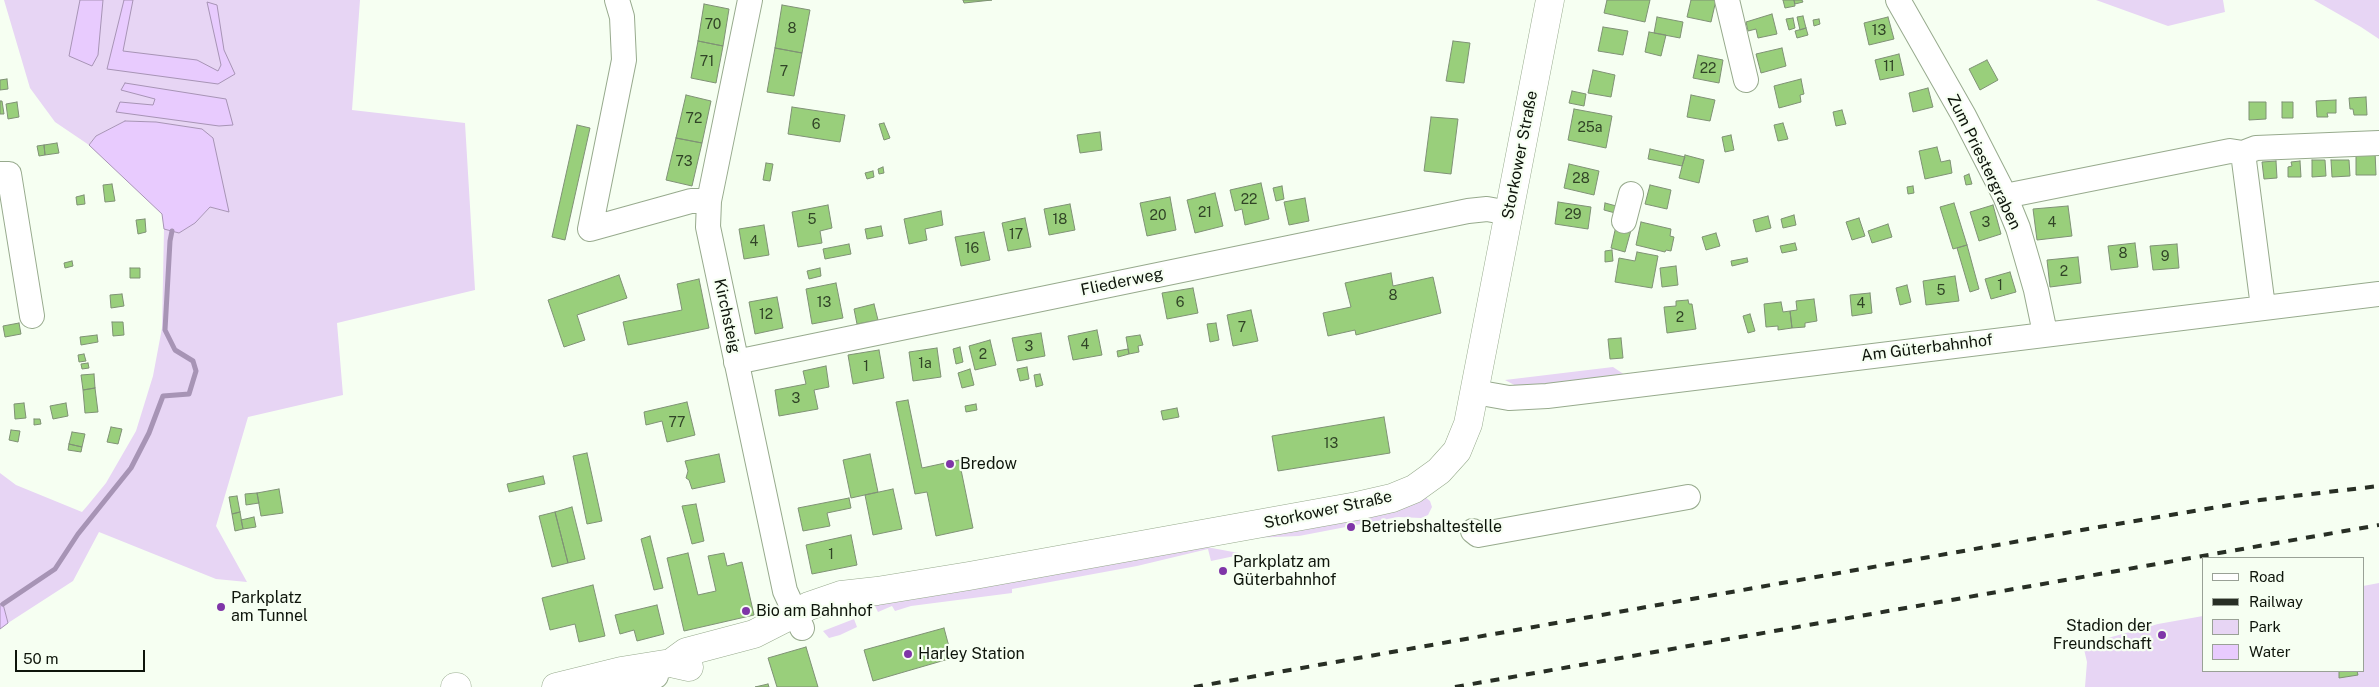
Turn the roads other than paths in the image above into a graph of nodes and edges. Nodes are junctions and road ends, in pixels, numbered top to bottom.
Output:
1 (617, 0) edge
2 (750, 0) edge
3 (1550, 0) edge
4 (1727, 0) edge
5 (1898, 0) edge
6 (1746, 80) dead end
7 (2379, 143) edge
8 (2243, 153) junction
9 (0, 174) edge
10 (1631, 194) dead end
11 (2004, 196) junction
12 (709, 201) junction
13 (1509, 213) junction
14 (1624, 221) dead end
15 (2379, 294) edge
16 (2263, 307) junction
17 (32, 316) dead end
18 (2045, 333) junction
19 (736, 362) junction
20 (1475, 392) junction
21 (1688, 497) dead end
22 (1473, 531) dead end
23 (798, 620) junction
24 (663, 676) edge
25 (556, 687) edge
26 (614, 687) edge

1 - 12 street
2 - 12 street, Kirchsteig
3 - 13 main road, Storkower Straße
4 - 6 street
5 - 11 street, Zum Priestergraben
7 - 8 street
8 - 11 street
8 - 16 street
9 - 17 street
10 - 14 street
11 - 18 street, Zum Priestergraben
12 - 19 street, Kirchsteig
13 - 19 street, Fliederweg
13 - 20 main road, Storkower Straße
15 - 16 street, Am Güterbahnhof
16 - 18 street, Am Güterbahnhof
18 - 20 street, Am Güterbahnhof
19 - 23 street, Kirchsteig
20 - 23 main road, Storkower Straße
21 - 22 street
23 - 24 main road, Storkower Straße
24 - 25 main road, Storkower Straße
24 - 26 street

